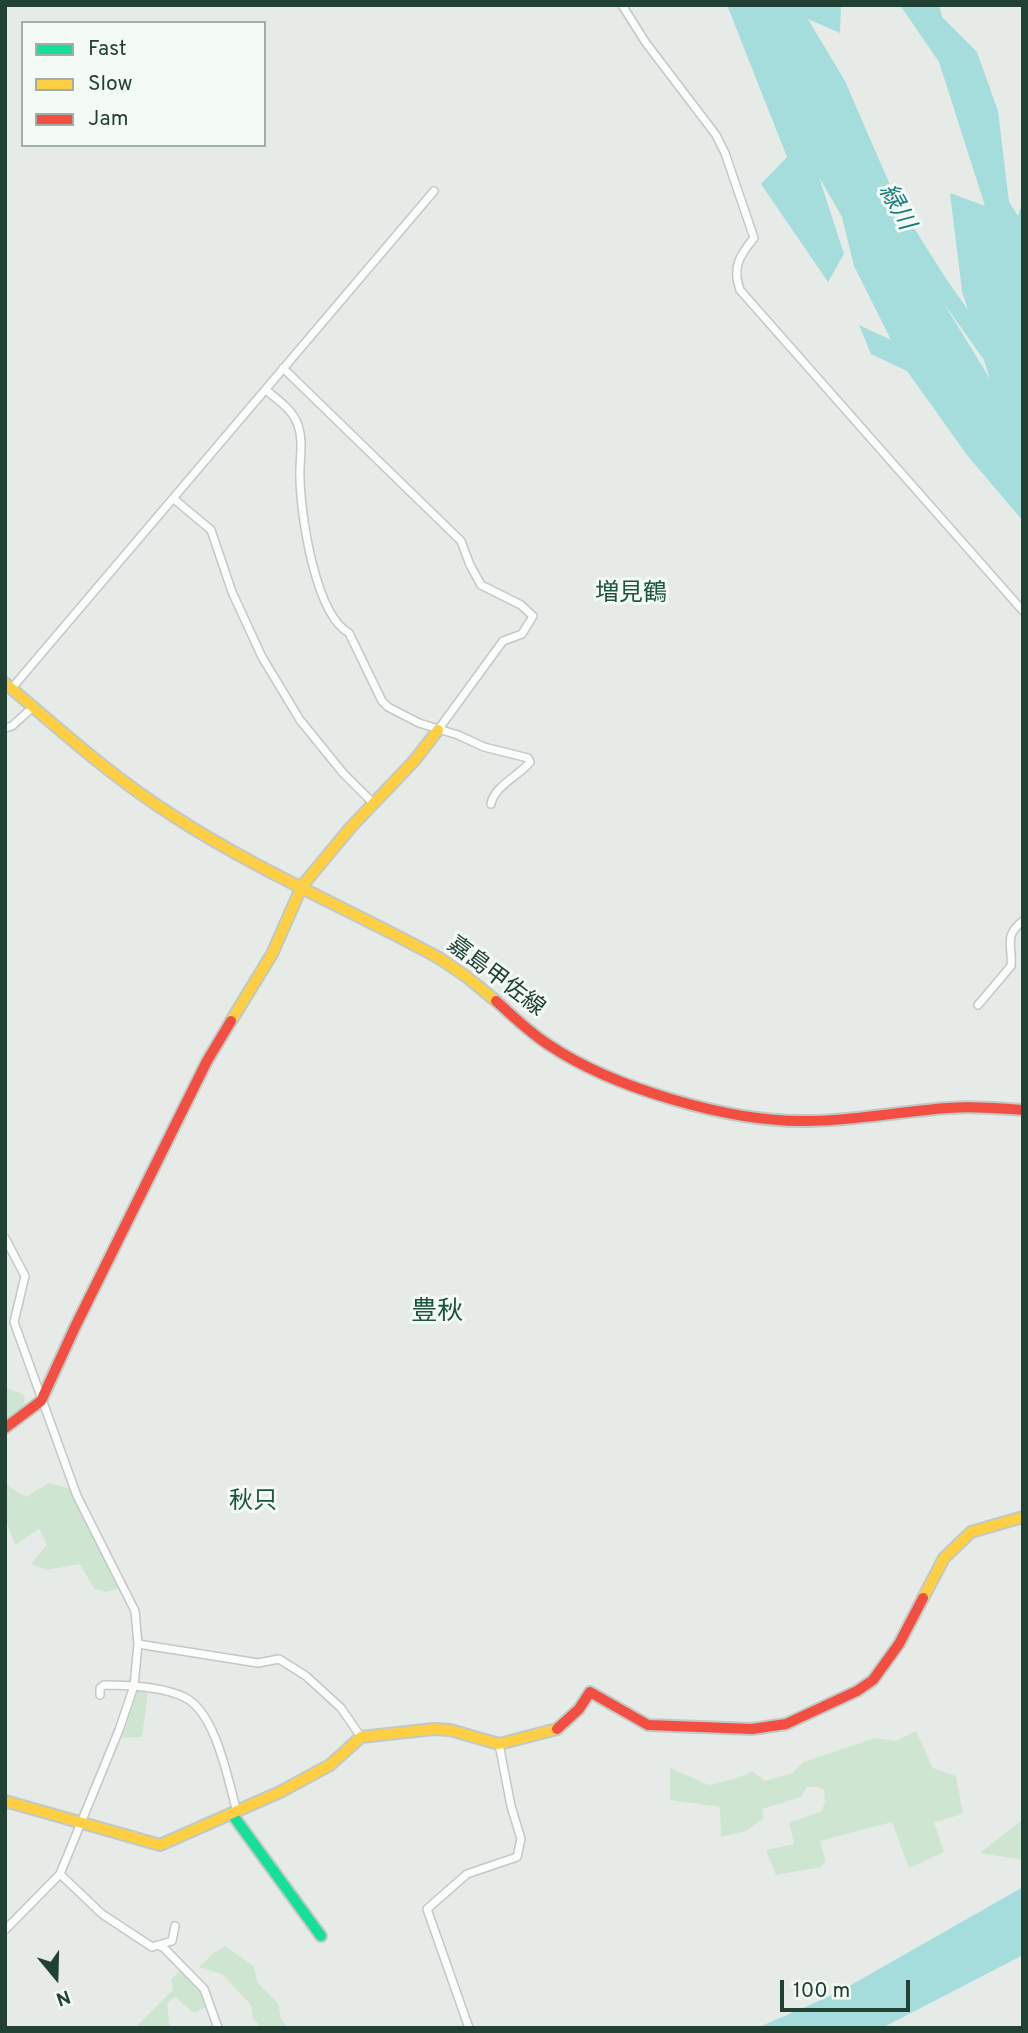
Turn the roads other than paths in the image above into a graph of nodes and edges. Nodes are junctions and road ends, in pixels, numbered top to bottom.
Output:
1 (622, 5) edge
2 (433, 191) dead end
3 (283, 368) junction
4 (266, 390) junction
5 (174, 499) junction
6 (1023, 611) edge
7 (9, 686) edge
8 (33, 707) junction
9 (5, 728) edge
10 (438, 730) junction
11 (373, 803) junction
12 (491, 804) dead end
13 (302, 886) junction
14 (1023, 922) edge
15 (978, 1005) dead end
16 (1023, 1110) edge
17 (5, 1238) edge
18 (41, 1401) junction
19 (5, 1428) edge
20 (1023, 1517) edge
21 (138, 1644) junction
22 (134, 1686) junction
23 (100, 1695) dead end
24 (361, 1737) junction
25 (499, 1744) junction
26 (5, 1801) edge
27 (235, 1813) junction
28 (82, 1822) junction
29 (60, 1874) junction
30 (175, 1926) dead end
31 (5, 1930) edge
32 (321, 1936) dead end
33 (158, 1945) junction
34 (218, 2028) edge
35 (469, 2028) edge

1 - 6 street
2 - 3 street
3 - 4 street
3 - 10 street
4 - 5 street
4 - 10 street
5 - 7 street
5 - 11 street
7 - 8 street, 嘉島甲佐線
8 - 9 street
8 - 13 street, 嘉島甲佐線
10 - 11 street
10 - 12 street
11 - 13 street
13 - 16 street, 嘉島甲佐線
13 - 18 street
14 - 15 street
17 - 18 street
18 - 19 street
18 - 21 street
20 - 25 street
21 - 22 street
21 - 24 street
22 - 23 street
22 - 27 street
22 - 28 street
24 - 25 street
24 - 27 street
25 - 35 street
26 - 28 street
27 - 28 street
27 - 32 street
28 - 29 street
29 - 31 street
29 - 33 street
30 - 33 street
33 - 34 street

